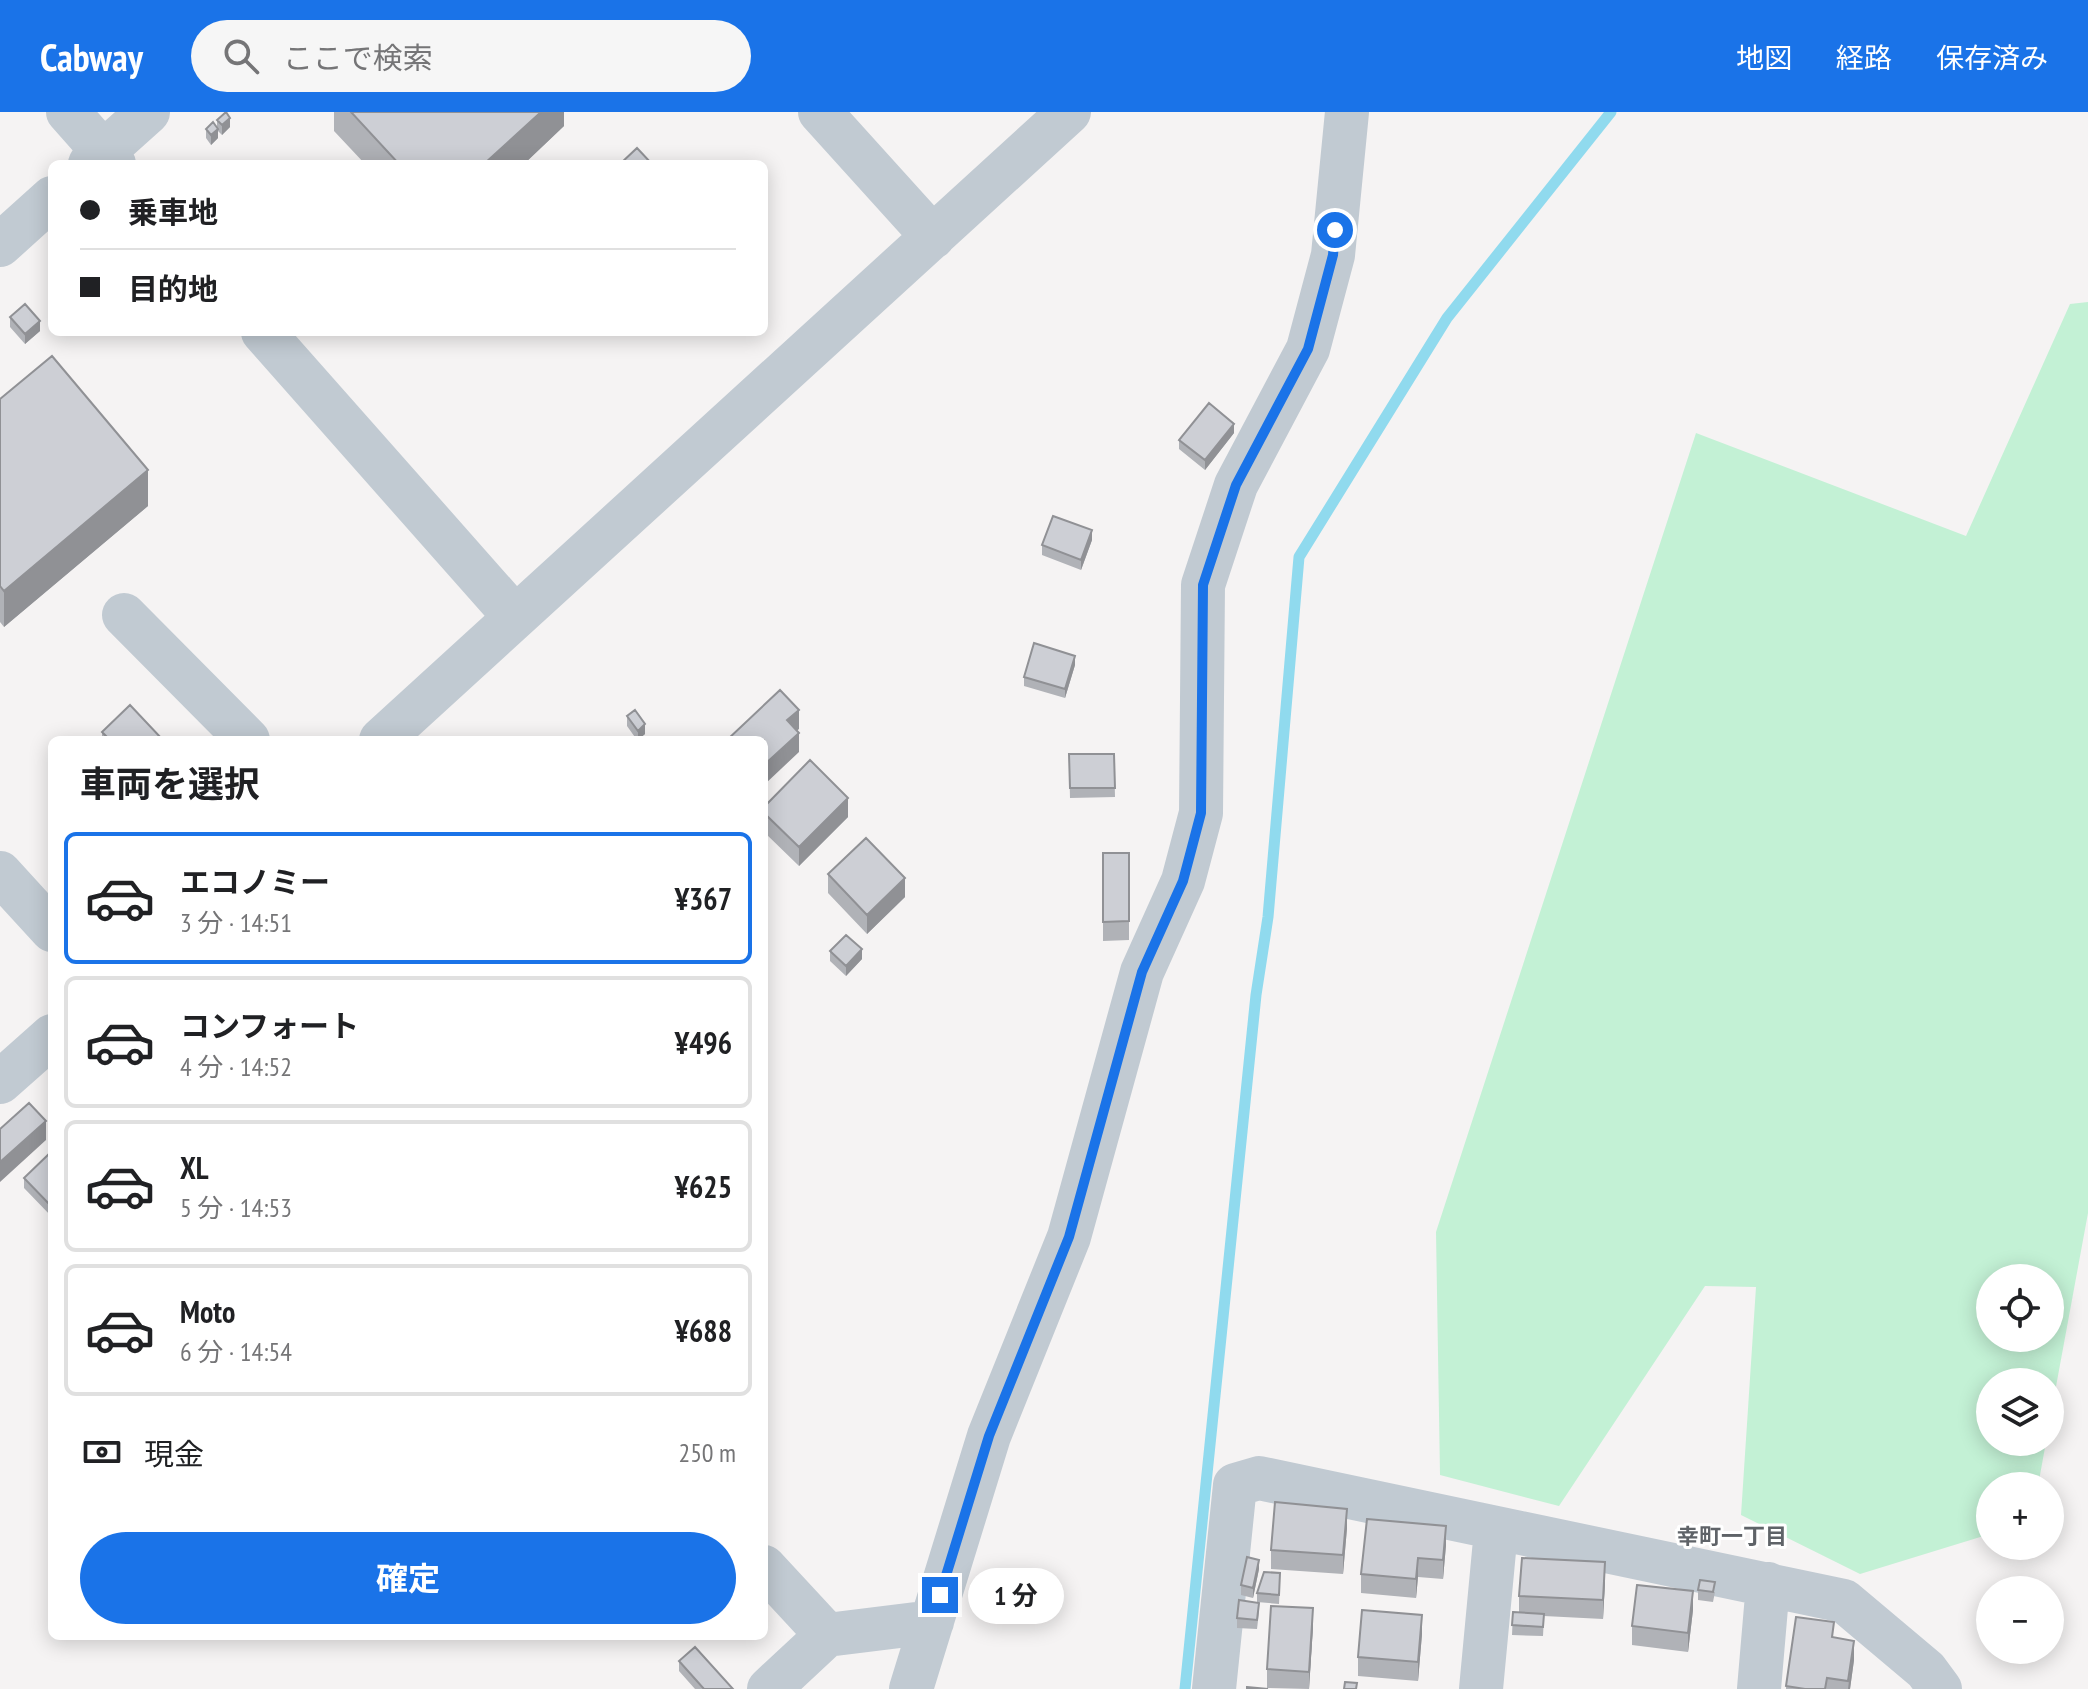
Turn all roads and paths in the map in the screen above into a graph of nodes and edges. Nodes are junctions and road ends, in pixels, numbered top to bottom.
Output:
1 (68, 112) edge
2 (148, 112) edge
3 (820, 112) edge
4 (1069, 112) edge
5 (1347, 112) edge
6 (102, 160) edge
7 (48, 202) edge
8 (933, 237) junction
9 (0, 245) edge
10 (267, 336) edge
11 (124, 615) dead end
12 (515, 617) junction
13 (244, 736) edge
14 (385, 736) edge
15 (0, 873) edge
16 (48, 926) edge
17 (48, 1040) edge
18 (0, 1082) edge
19 (1496, 1530) junction
20 (768, 1571) edge
21 (1768, 1584) junction
22 (932, 1622) junction
23 (827, 1635) junction
24 (769, 1689) edge
25 (911, 1689) edge
26 (1214, 1689) edge
27 (1481, 1689) edge
28 (1759, 1689) edge
29 (1940, 1689) edge

1 - 6 street
2 - 6 street
3 - 8 street
4 - 8 street
5 - 22 street
7 - 9 street
8 - 12 street
10 - 12 street
11 - 13 street
12 - 14 street
15 - 16 street
17 - 18 street
19 - 21 street
19 - 26 street
19 - 27 street
20 - 23 street
21 - 28 street
21 - 29 street
22 - 23 street
22 - 25 street
23 - 24 street

